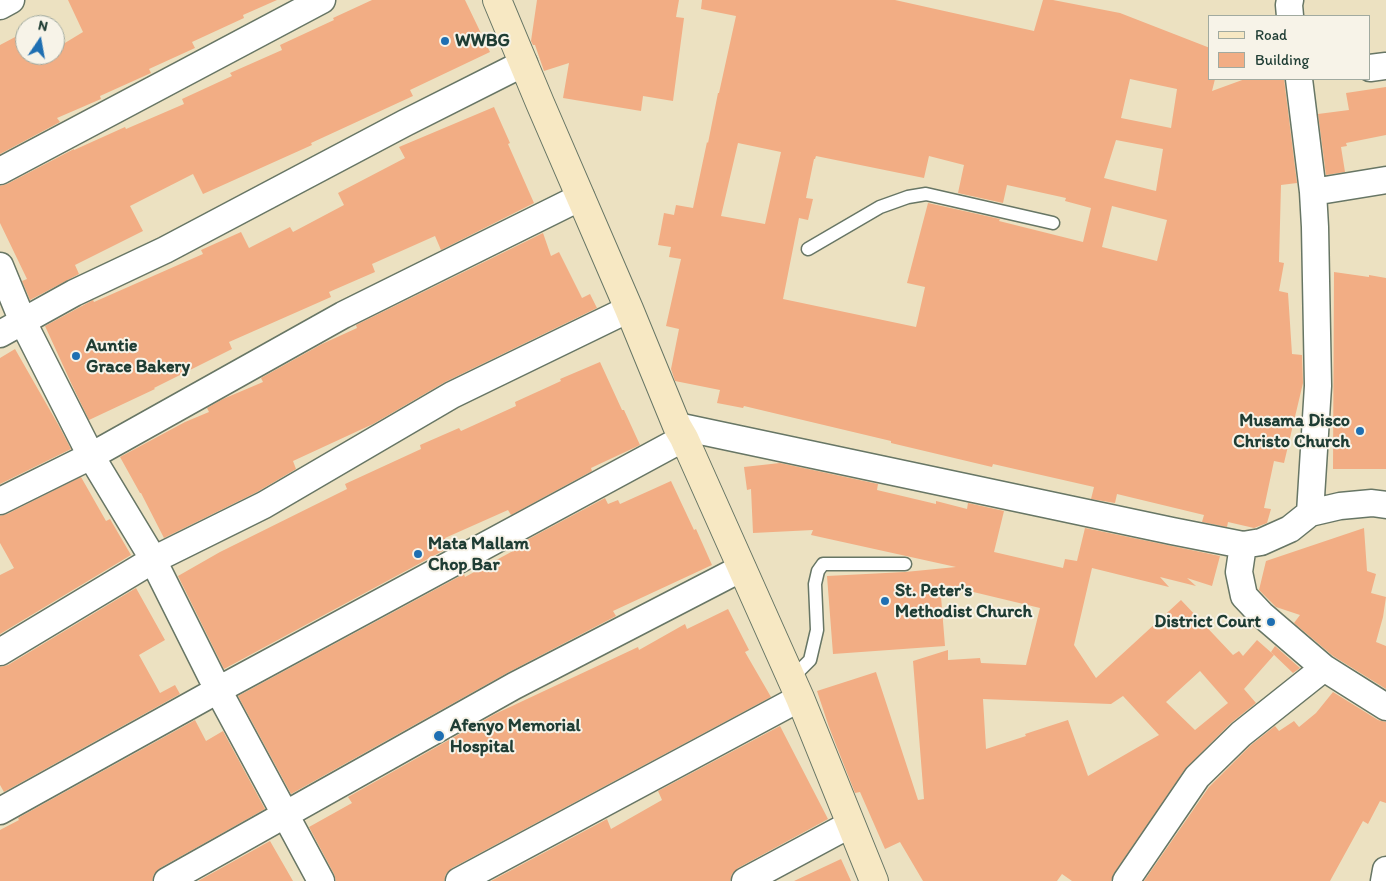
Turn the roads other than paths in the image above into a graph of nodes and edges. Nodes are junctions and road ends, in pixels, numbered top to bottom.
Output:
1 (11, 0) edge
2 (322, 0) edge
3 (498, 0) edge
4 (1290, 0) edge
5 (0, 6) edge
6 (1290, 15) edge
7 (524, 63) junction
8 (1386, 66) edge
9 (1371, 68) edge
10 (1299, 80) edge
11 (0, 171) edge
12 (1386, 180) edge
13 (1313, 192) junction
14 (581, 197) junction
15 (1053, 223) dead end
16 (808, 249) dead end
17 (0, 266) edge
18 (630, 309) junction
19 (23, 322) junction
20 (0, 334) edge
21 (680, 432) junction
22 (91, 456) junction
23 (0, 501) edge
24 (1386, 505) edge
25 (1310, 513) junction
26 (1243, 544) junction
27 (153, 560) junction
28 (904, 564) dead end
29 (742, 568) junction
30 (0, 652) edge
31 (1324, 668) junction
32 (796, 688) junction
33 (218, 690) junction
34 (1386, 707) edge
35 (0, 811) edge
36 (285, 815) junction
37 (851, 824) junction
38 (1386, 870) edge
39 (167, 881) edge
40 (321, 881) edge
41 (458, 881) edge
42 (745, 881) edge
43 (874, 881) edge
44 (1126, 881) edge
45 (1384, 881) edge

1 - 5 street
2 - 11 street
3 - 7 main road
4 - 6 street
7 - 14 main road
7 - 19 street
8 - 9 street
10 - 13 street
12 - 13 street
13 - 25 street
14 - 18 main road
14 - 22 street
15 - 16 lane
17 - 19 street
18 - 21 main road
18 - 27 street
19 - 20 street
19 - 22 street
21 - 26 street
21 - 29 main road
21 - 33 street
22 - 23 street
22 - 27 street
24 - 25 street
25 - 26 street
26 - 31 street
27 - 30 street
27 - 33 street
28 - 32 lane
29 - 32 main road
29 - 36 street
31 - 34 street
31 - 44 street
32 - 37 main road
32 - 41 street
33 - 35 street
33 - 36 street
36 - 39 street
36 - 40 street
37 - 42 street
37 - 43 main road
38 - 45 street

